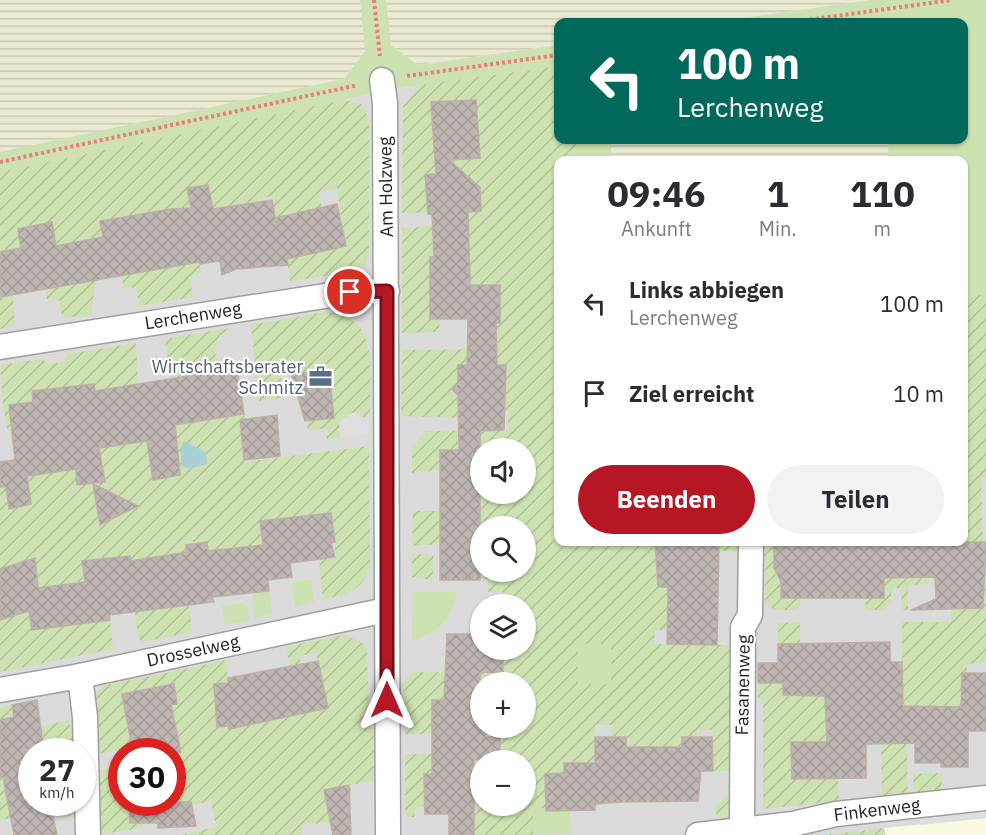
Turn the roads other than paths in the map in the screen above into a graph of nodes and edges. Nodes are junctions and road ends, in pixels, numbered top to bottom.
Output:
1 (382, 80) road end
2 (387, 291) junction
3 (0, 347) edge
4 (751, 546) edge
5 (386, 610) junction
6 (80, 676) junction
7 (0, 690) edge
8 (986, 798) edge
9 (742, 830) junction
10 (88, 835) edge
11 (388, 835) edge
12 (698, 835) edge

1 - 2 street, Am Holzweg
2 - 3 street, Lerchenweg
2 - 5 street, Am Holzweg
4 - 9 street, Fasanenweg
5 - 6 street, Drosselweg
5 - 11 street, Am Holzweg
6 - 7 street, Drosselweg
6 - 10 street
8 - 9 street, Finkenweg
9 - 12 street, Finkenweg

